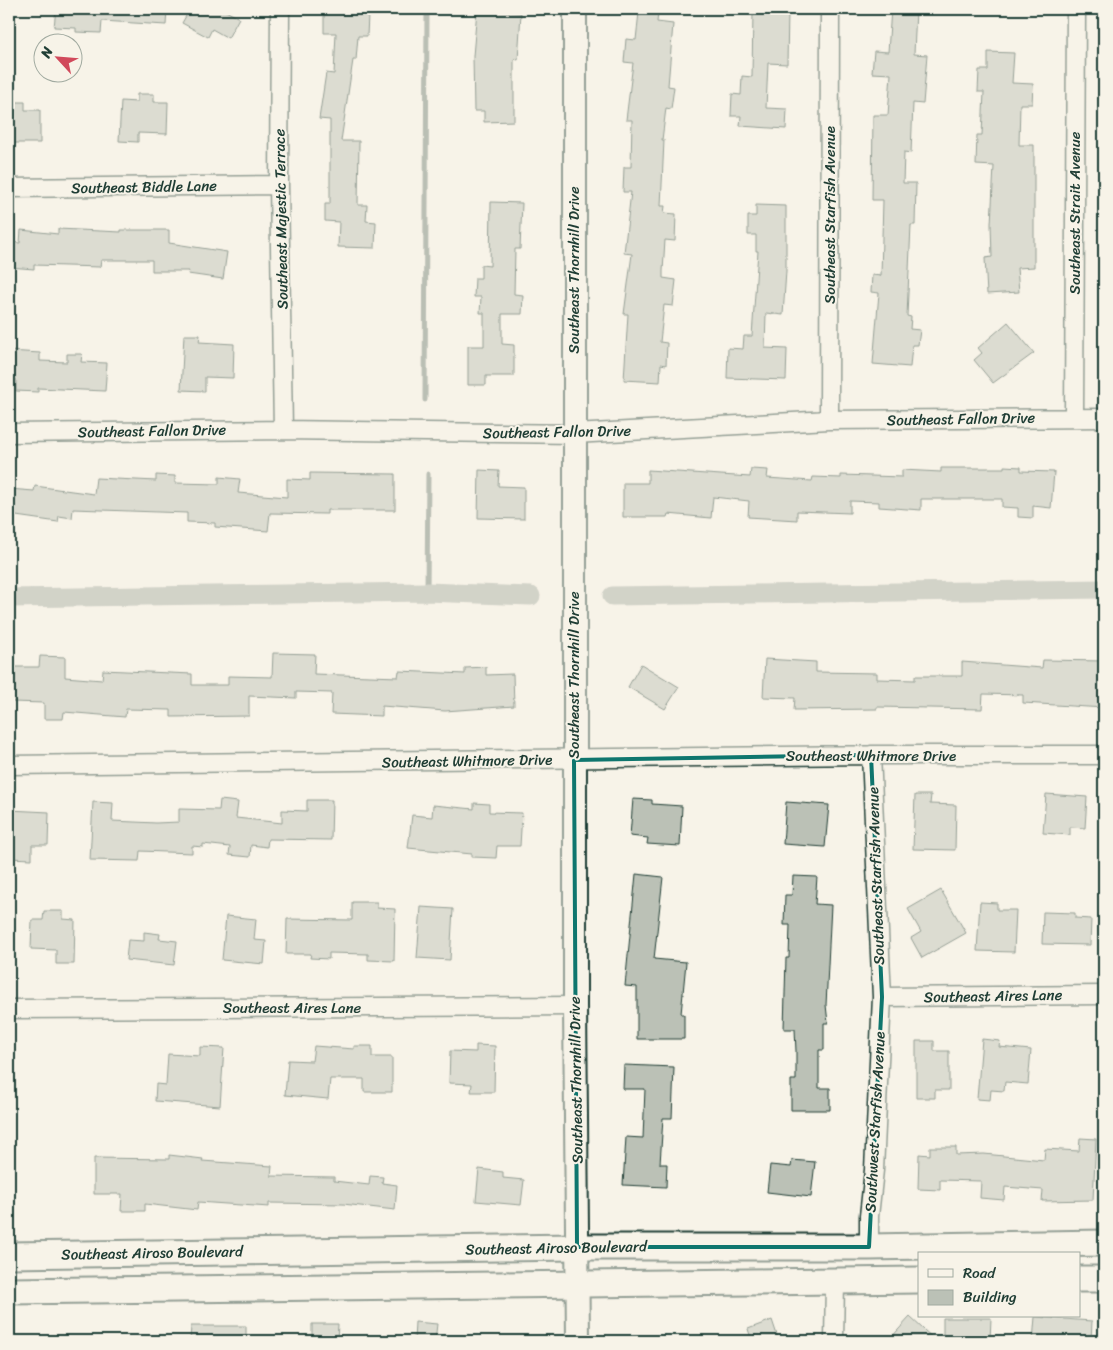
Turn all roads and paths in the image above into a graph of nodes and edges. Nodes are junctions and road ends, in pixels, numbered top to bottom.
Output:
1 (280, 9) edge
2 (575, 9) edge
3 (830, 9) edge
4 (1076, 9) edge
5 (279, 186) junction
6 (9, 188) edge
7 (1074, 418) junction
8 (1104, 418) edge
9 (829, 420) junction
10 (283, 430) junction
11 (9, 433) edge
12 (574, 434) junction
13 (871, 755) junction
14 (1104, 755) edge
15 (574, 760) junction
16 (9, 765) edge
17 (1104, 995) edge
18 (882, 998) junction
19 (575, 1006) junction
20 (9, 1010) edge
21 (1104, 1243) edge
22 (577, 1247) junction
23 (869, 1247) junction
24 (9, 1255) edge
25 (1080, 1279) edge
26 (1104, 1279) edge
27 (918, 1280) edge
28 (835, 1281) junction
29 (578, 1284) junction
30 (9, 1291) edge
31 (578, 1341) edge
32 (834, 1341) edge

1 - 5 street, Southeast Majestic Terrace
2 - 12 street, Southeast Thornhill Drive
3 - 9 street, Southeast Starfish Avenue
4 - 7 street, Southeast Strait Avenue
5 - 6 street, Southeast Biddle Lane
5 - 10 street, Southeast Majestic Terrace
7 - 8 street, Southeast Fallon Drive
7 - 9 street, Southeast Fallon Drive
9 - 12 street, Southeast Fallon Drive
10 - 11 street, Southeast Fallon Drive
10 - 12 street, Southeast Fallon Drive
12 - 15 street, Southeast Thornhill Drive
13 - 14 street, Southeast Whitmore Drive
13 - 15 street, Southeast Whitmore Drive
13 - 18 street, Southeast Starfish Avenue
15 - 16 street, Southeast Whitmore Drive
15 - 19 street, Southeast Thornhill Drive
17 - 18 street, Southeast Aires Lane
18 - 23 street, Southwest Starfish Avenue
19 - 20 street, Southeast Aires Lane
19 - 22 street, Southeast Thornhill Drive
21 - 23 main road, Southeast Airoso Boulevard
22 - 23 main road, Southeast Airoso Boulevard
22 - 24 main road, Southeast Airoso Boulevard
22 - 29 street, Southeast Thornhill Drive
25 - 26 main road
27 - 28 main road
28 - 29 main road
28 - 32 street
29 - 30 main road
29 - 31 street, Southeast Thornhill Drive

